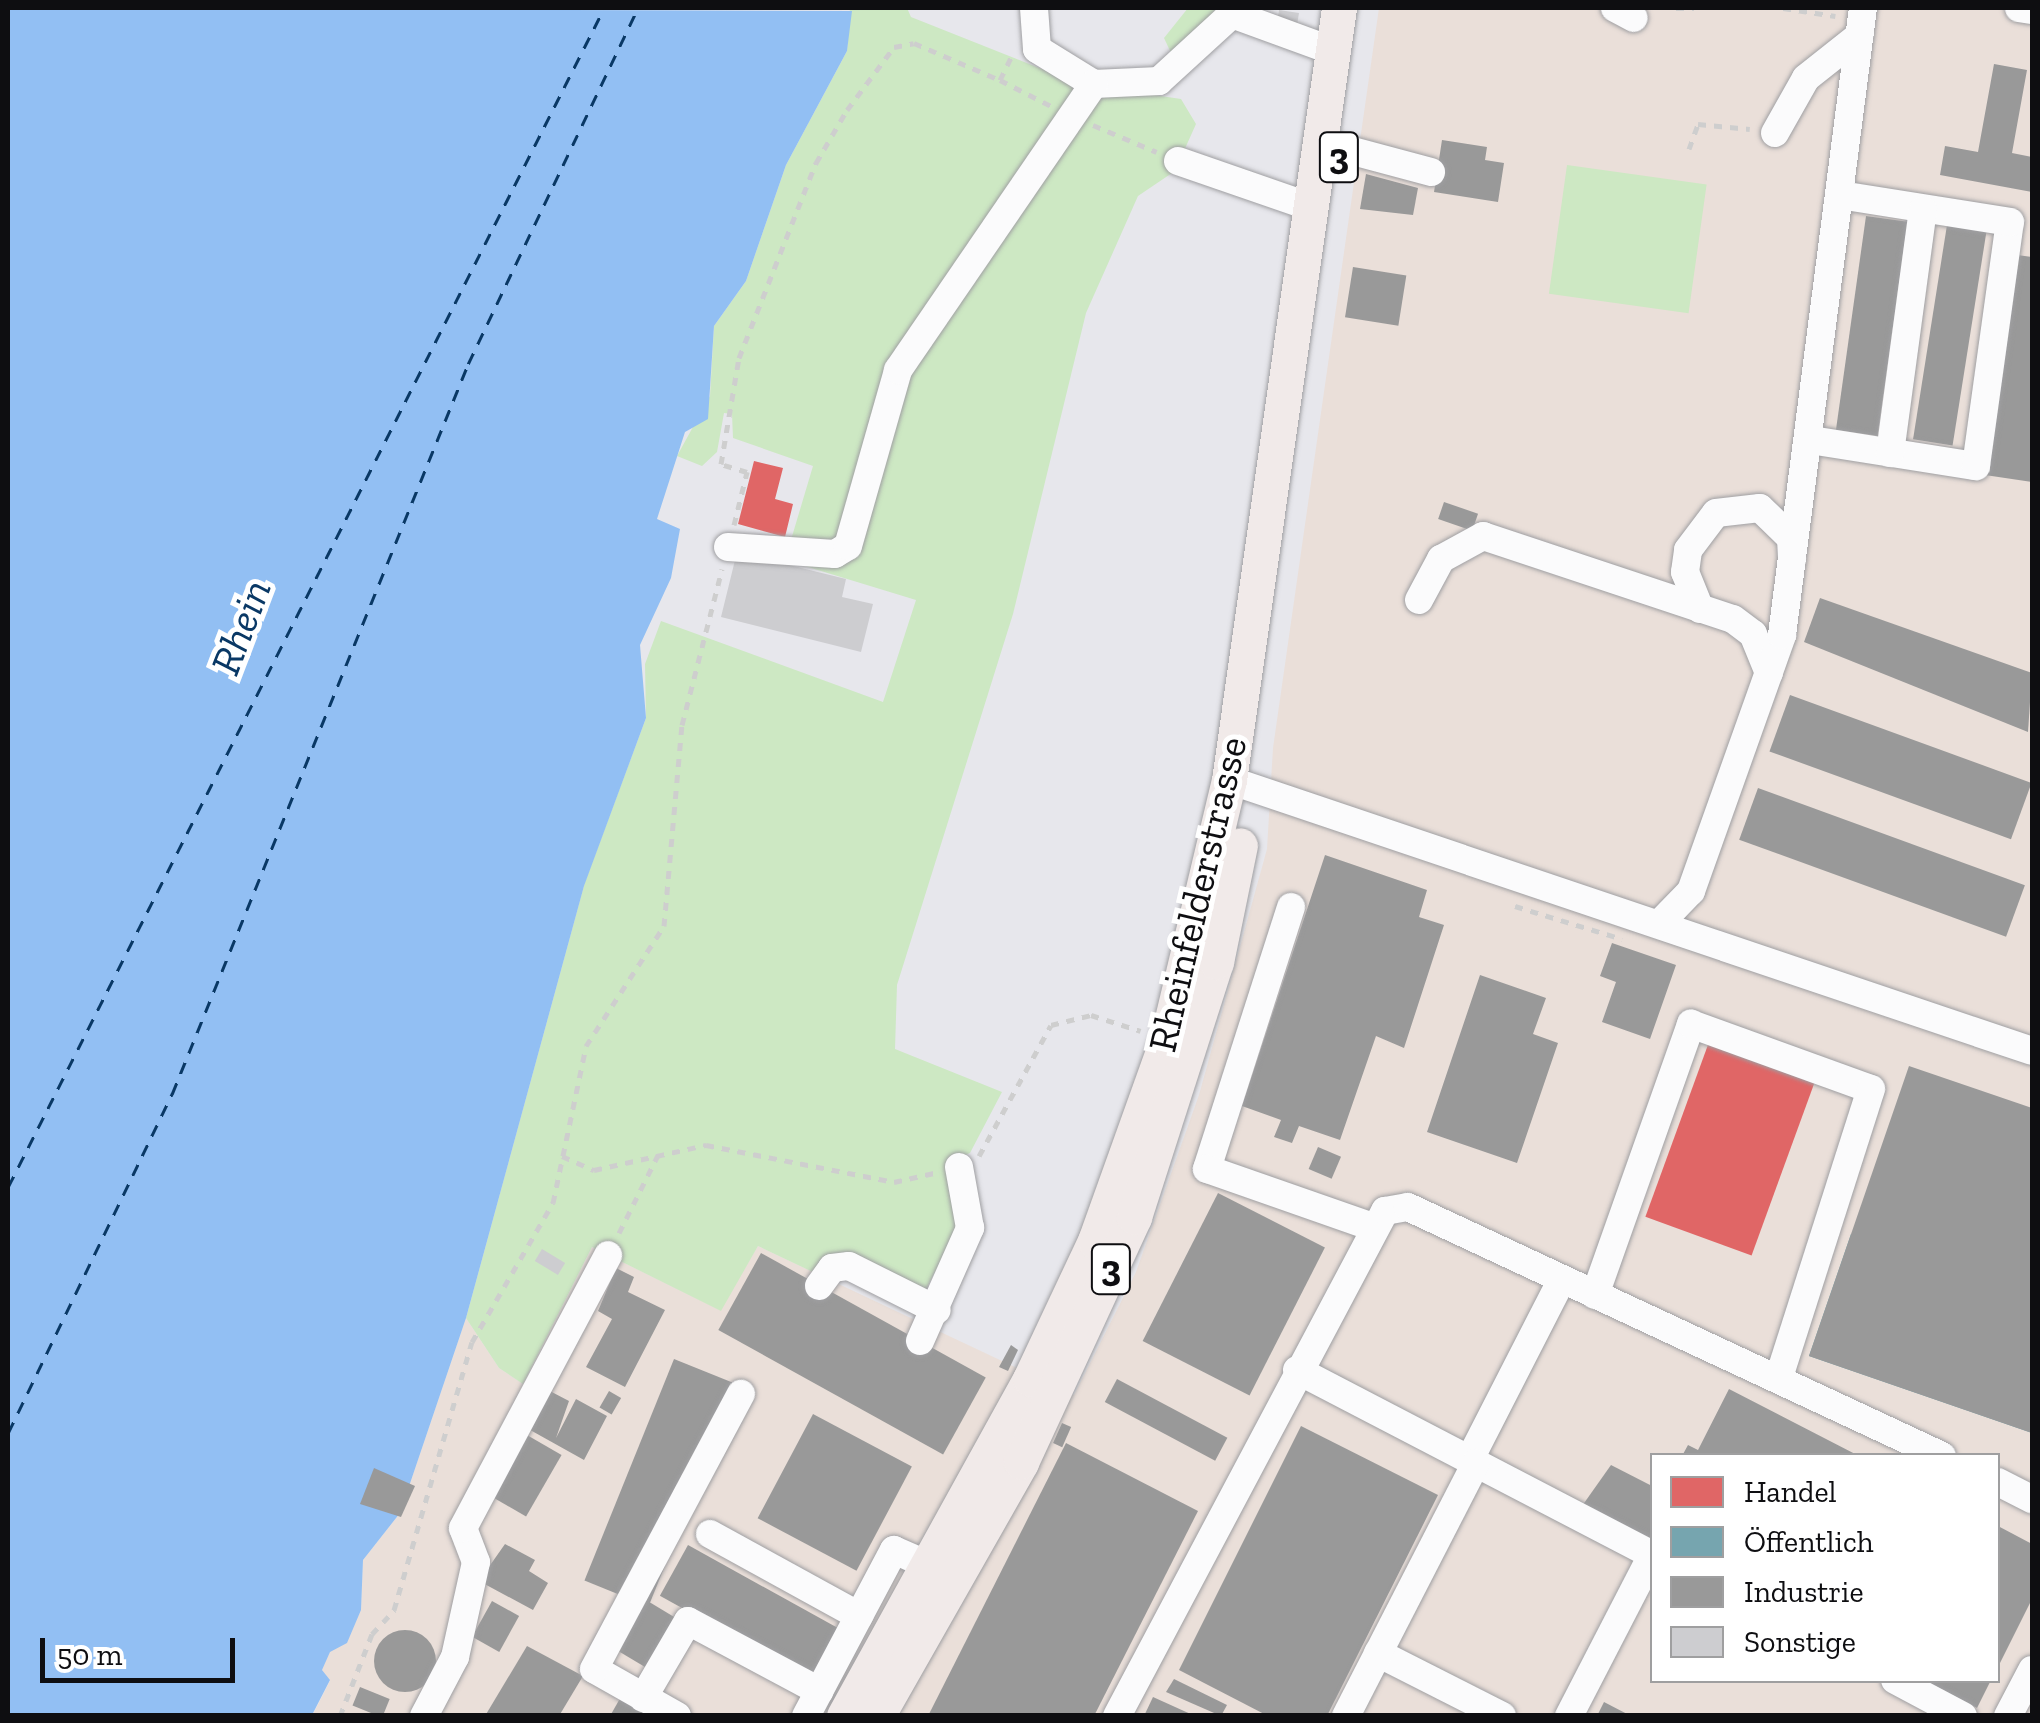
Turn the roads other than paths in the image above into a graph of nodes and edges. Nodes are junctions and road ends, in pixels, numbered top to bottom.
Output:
1 (1033, 8) edge
2 (1339, 8) edge
3 (1362, 8) edge
4 (2018, 8) edge
5 (2032, 10) edge
6 (1861, 18) edge
7 (1333, 51) junction
8 (1094, 84) junction
9 (1769, 132) road end
10 (1330, 144) junction
11 (1178, 160) road end
12 (1431, 172) dead end
13 (1845, 196) junction
14 (1311, 206) junction
15 (1923, 210) junction
16 (1811, 440) junction
17 (1890, 453) junction
18 (728, 547) road end
19 (1794, 572) junction
20 (1418, 600) dead end
21 (1700, 609) junction
22 (1768, 673) junction
23 (1241, 783) junction
24 (1291, 907) dead end
25 (1661, 922) junction
26 (2032, 1052) edge
27 (959, 1167) road end
28 (1370, 1226) junction
29 (608, 1254) road end
30 (1562, 1278) junction
31 (820, 1286) dead end
32 (1594, 1296) junction
33 (937, 1310) junction
34 (920, 1341) dead end
35 (1297, 1370) junction
36 (1778, 1377) junction
37 (741, 1394) dead end
38 (1936, 1453) edge
39 (1473, 1461) junction
40 (2000, 1483) edge
41 (2032, 1499) edge
42 (710, 1534) dead end
43 (1650, 1554) edge
44 (1650, 1559) edge
45 (941, 1571) junction
46 (859, 1616) junction
47 (1378, 1653) junction
48 (2032, 1670) edge
49 (1901, 1683) edge
50 (643, 1698) junction
51 (823, 1707) edge
52 (424, 1716) edge
53 (676, 1716) edge
54 (877, 1716) edge
55 (1117, 1716) edge
56 (1346, 1716) edge
57 (1502, 1716) edge
58 (1569, 1716) edge
59 (1963, 1716) edge
60 (2008, 1716) edge

1 - 8 street
2 - 7 main road, Rheinfelderstrasse / 3
3 - 10 main road, Rheinfelderstrasse / 3
4 - 5 street
6 - 9 street
6 - 13 street
7 - 8 street
7 - 10 main road, Rheinfelderstrasse / 3
8 - 18 street
10 - 12 street
10 - 14 main road, Rheinfelderstrasse / 3
10 - 23 main road, Rheinfelderstrasse / 3
11 - 14 street
13 - 15 street
13 - 16 street
14 - 23 main road, Rheinfelderstrasse / 3
15 - 17 street
15 - 17 street
16 - 17 street
16 - 19 street
19 - 21 street
19 - 22 street
20 - 21 street
21 - 22 street
22 - 25 street
23 - 25 street
23 - 45 main road, Rheinfelderstrasse / 3
23 - 45 main road, Rheinfelderstrasse / 3
24 - 28 street
25 - 26 street
27 - 33 street
28 - 30 street
28 - 35 street
29 - 52 street
30 - 32 street
30 - 39 street
31 - 33 street
32 - 36 street
32 - 36 street
33 - 34 street
35 - 39 street
35 - 55 street
36 - 38 street
37 - 50 street
39 - 43 street
39 - 47 street
40 - 41 street
42 - 46 street
44 - 58 street
45 - 46 street
45 - 51 main road, Rheinfelderstrasse / 3
45 - 54 main road, Rheinfelderstrasse / 3
46 - 51 street
47 - 56 street
47 - 57 street
48 - 60 street
49 - 59 street
50 - 51 street
50 - 53 street

